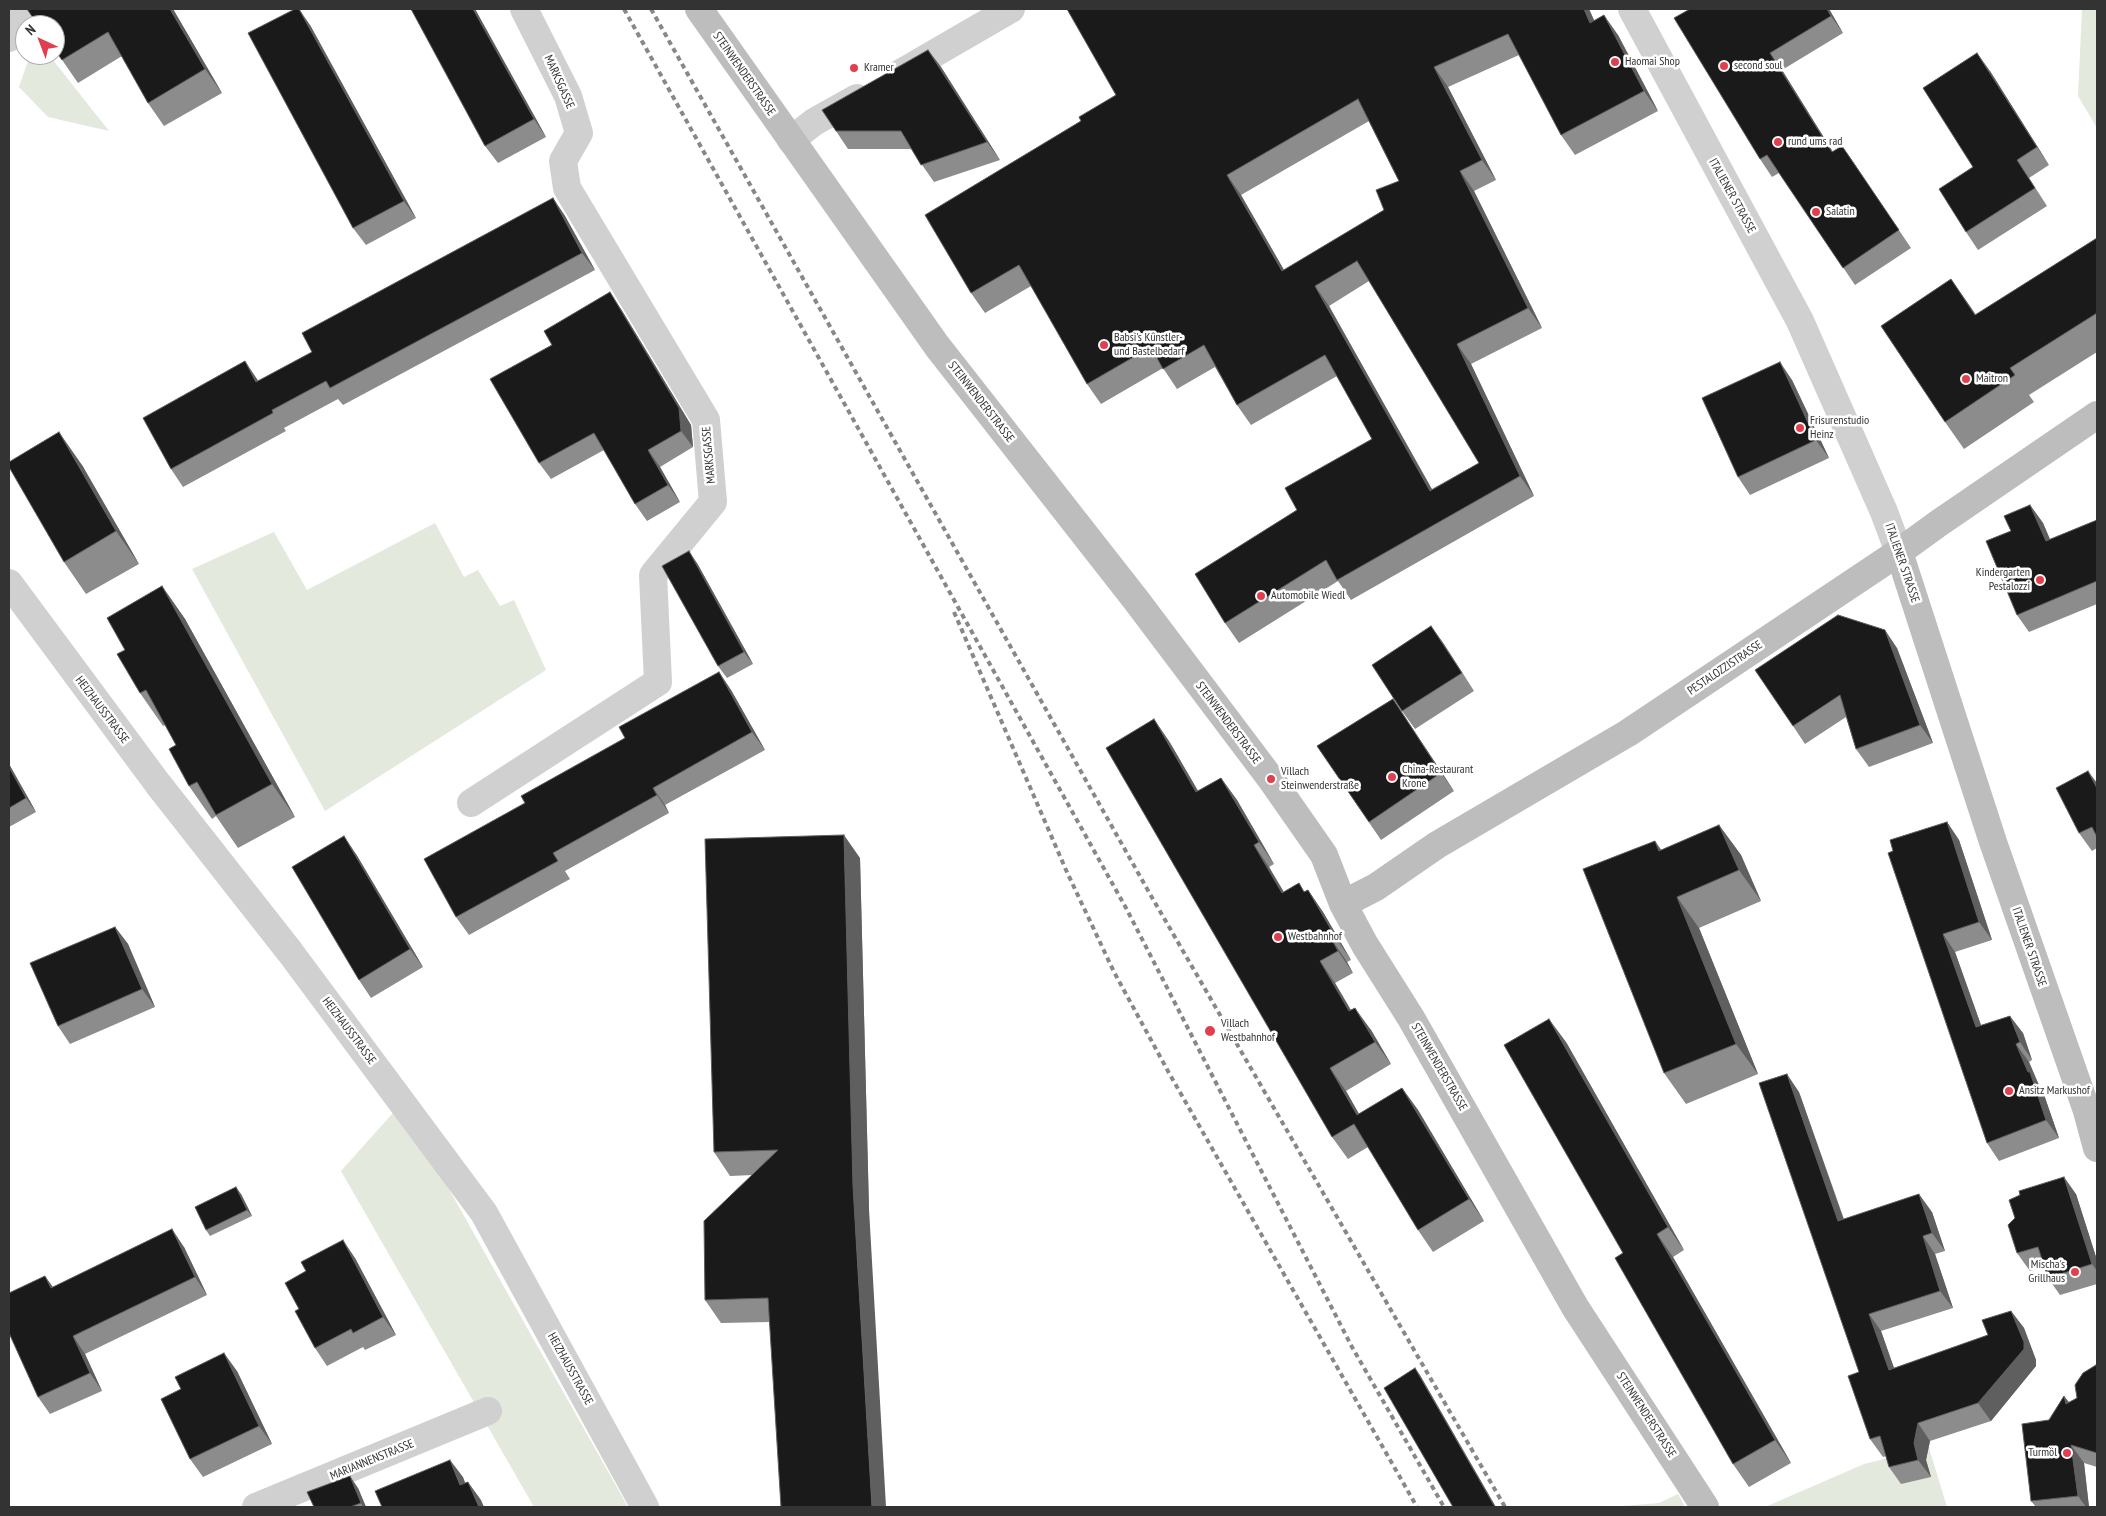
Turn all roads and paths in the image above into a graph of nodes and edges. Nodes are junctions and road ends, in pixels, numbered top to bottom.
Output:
1 (22, 9) edge
2 (524, 9) edge
3 (699, 9) edge
4 (1011, 9) edge
5 (1632, 9) edge
6 (9, 38) edge
7 (791, 140) junction
8 (2097, 415) edge
9 (1899, 552) junction
10 (9, 583) edge
11 (470, 803) dead end
12 (1343, 904) junction
13 (2097, 1148) edge
14 (488, 1412) dead end
15 (256, 1507) edge
16 (645, 1507) edge
17 (1705, 1507) edge

1 - 6 street
2 - 11 street, MARKSGASSE
3 - 7 main road, STEINWENDERSTRASSE
4 - 7 street
5 - 9 street, ITALIENER STRASSE
7 - 12 main road, STEINWENDERSTRASSE
8 - 9 main road, PESTALOZZISTRASSE
9 - 12 main road, PESTALOZZISTRASSE
9 - 13 main road, ITALIENER STRASSE
10 - 16 street, HEIZHAUSSTRASSE
12 - 17 main road, STEINWENDERSTRASSE
14 - 15 street, MARIANNENSTRASSE

